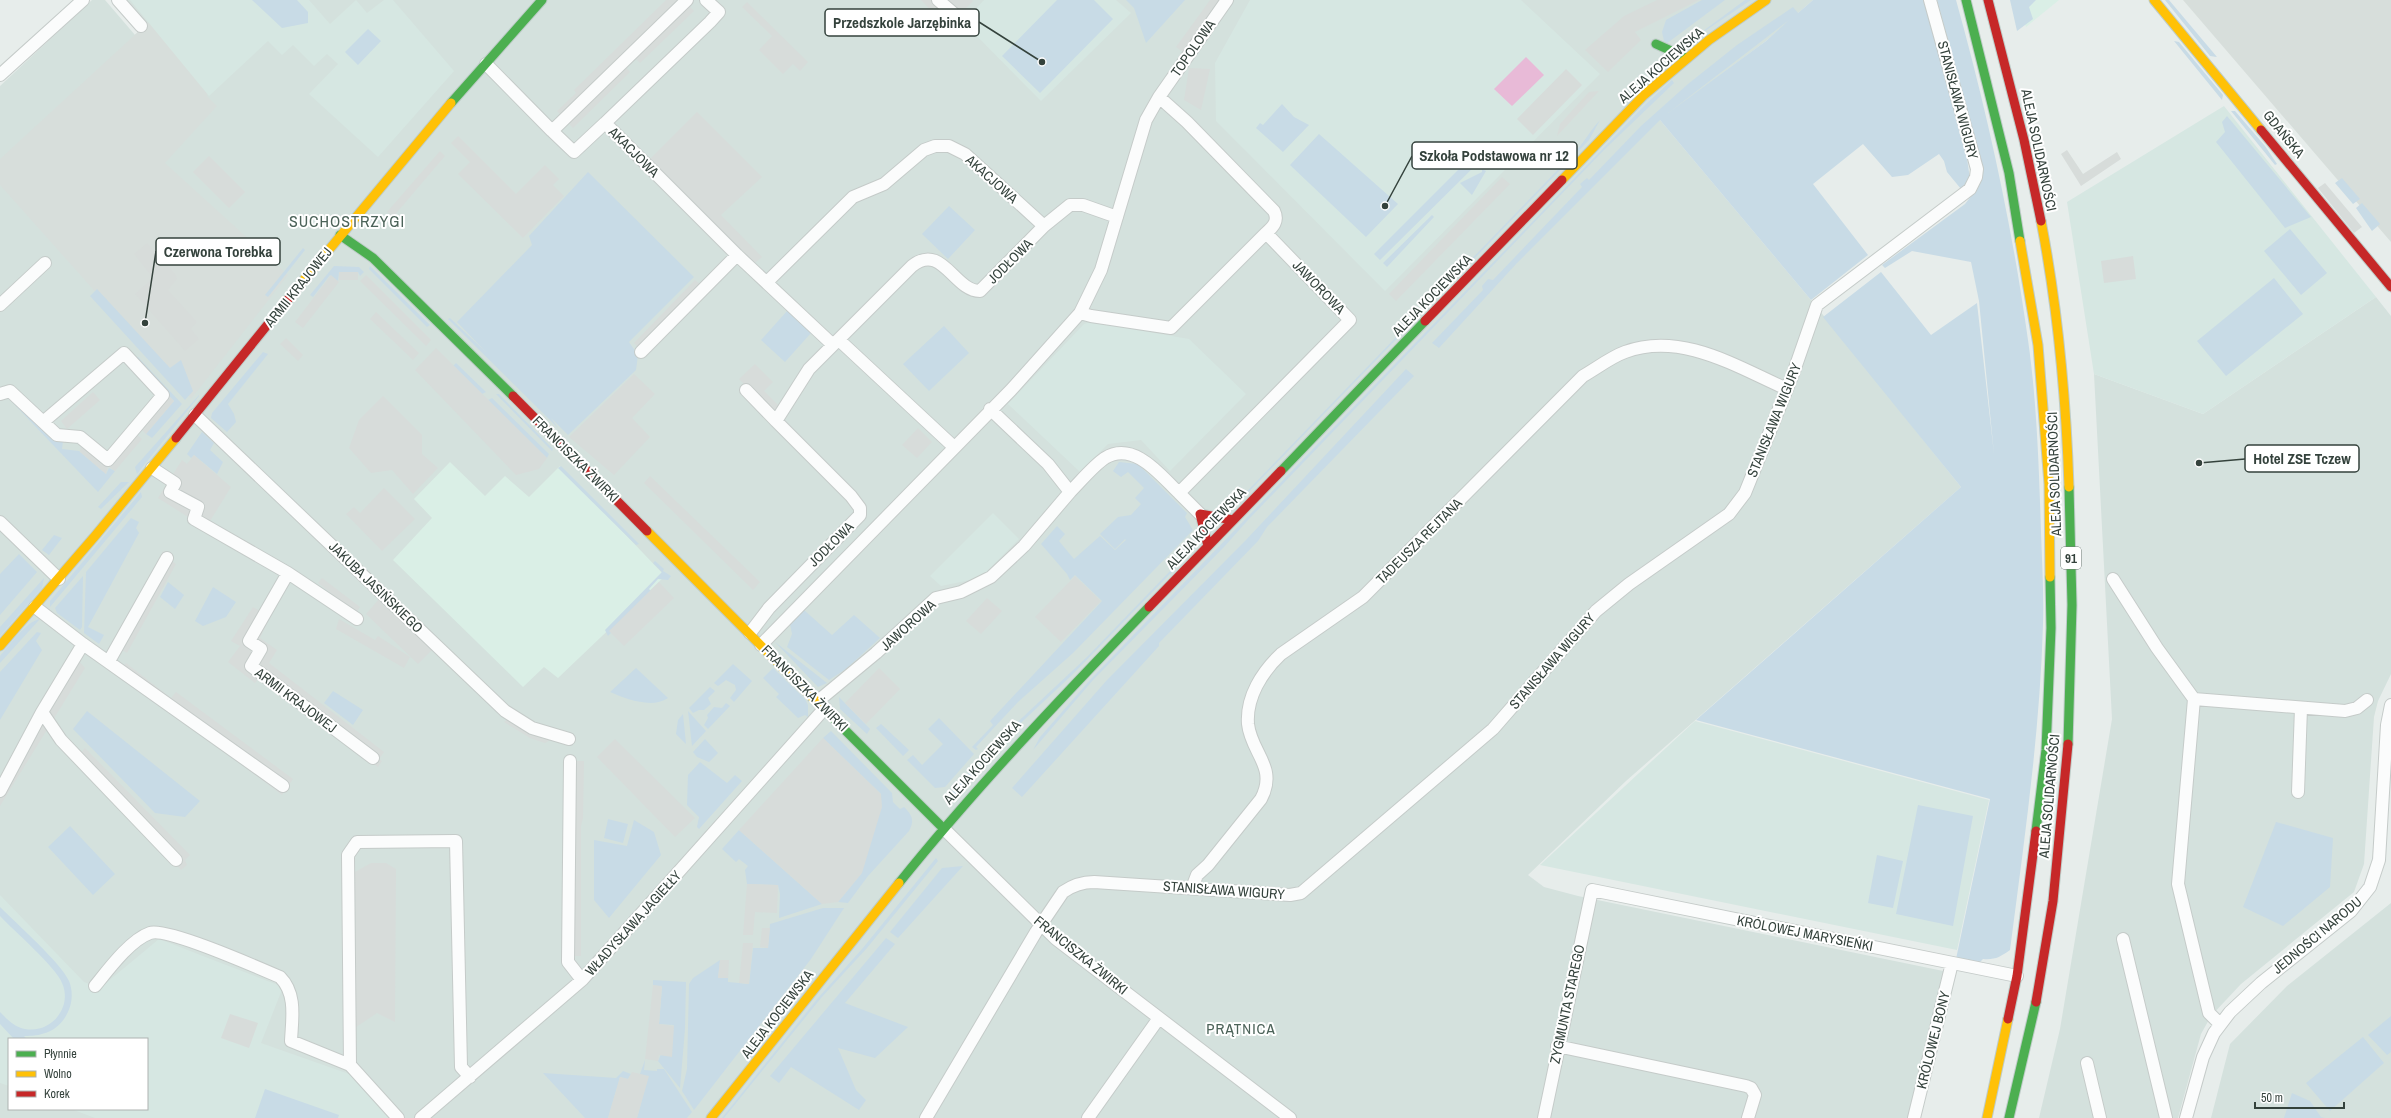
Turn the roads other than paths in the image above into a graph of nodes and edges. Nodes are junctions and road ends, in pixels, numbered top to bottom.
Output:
1 (83, 0) edge
2 (118, 0) edge
3 (542, 0) edge
4 (687, 0) edge
5 (706, 0) edge
6 (938, 0) edge
7 (1227, 0) edge
8 (1766, 0) edge
9 (1930, 0) edge
10 (1966, 0) edge
11 (1988, 0) edge
12 (2154, 0) edge
13 (959, 18) dead end
14 (141, 26) dead end
15 (1656, 44) dead end
16 (1687, 58) junction
17 (486, 64) junction
18 (0, 75) edge
19 (1159, 97) junction
20 (605, 123) junction
21 (552, 131) junction
22 (1117, 217) junction
23 (1044, 226) junction
24 (1266, 233) junction
25 (340, 235) junction
26 (737, 255) junction
27 (45, 263) dead end
28 (768, 282) junction
29 (2391, 287) edge
30 (0, 305) edge
31 (1080, 313) junction
32 (836, 343) junction
33 (641, 352) dead end
34 (1786, 389) junction
35 (746, 390) dead end
36 (0, 394) edge
37 (990, 409) junction
38 (195, 415) junction
39 (776, 421) junction
40 (43, 422) junction
41 (954, 447) junction
42 (152, 468) junction
43 (1070, 492) junction
44 (1179, 493) junction
45 (1200, 514) junction
46 (1233, 520) junction
47 (0, 522) edge
48 (1208, 546) junction
49 (167, 558) dead end
50 (288, 573) junction
51 (59, 579) junction
52 (2113, 579) dead end
53 (35, 607) junction
54 (357, 619) dead end
55 (750, 633) junction
56 (83, 644) junction
57 (761, 645) junction
58 (0, 646) edge
59 (109, 662) junction
60 (2194, 699) junction
61 (2367, 700) dead end
62 (821, 705) junction
63 (2391, 705) edge
64 (2301, 708) junction
65 (42, 712) junction
66 (568, 739) dead end
67 (373, 758) dead end
68 (570, 761) dead end
69 (283, 786) dead end
70 (0, 791) edge
71 (2298, 792) dead end
72 (943, 828) junction
73 (176, 860) dead end
74 (1192, 888) junction
75 (1592, 890) joint
76 (1041, 925) junction
77 (2123, 939) dead end
78 (1952, 963) junction
79 (2018, 976) junction
80 (582, 980) junction
81 (95, 986) dead end
82 (1159, 1018) junction
83 (2220, 1024) junction
84 (1557, 1046) junction
85 (2087, 1063) dead end
86 (350, 1065) junction
87 (470, 1077) junction
88 (1288, 1117) edge
89 (398, 1118) edge
90 (421, 1118) edge
91 (711, 1118) edge
92 (926, 1118) edge
93 (1088, 1118) edge
94 (1544, 1118) edge
95 (1748, 1118) edge
96 (1914, 1118) edge
97 (1987, 1118) edge
98 (2009, 1118) edge
99 (2100, 1118) edge
100 (2166, 1118) edge
101 (2186, 1118) edge

1 - 18 street
2 - 14 street
3 - 17 street, ARMII KRAJOWEJ
4 - 21 street
5 - 20 street, AKACJOWA
6 - 13 street
7 - 19 street, TOPOLOWA
8 - 16 street, ALEJA KOCIEWSKA
9 - 34 street, STANISŁAWA WIGURY
10 - 79 street, ALEJA SOLIDARNOŚCI / 91
11 - 98 street, ALEJA SOLIDARNOŚCI / 91
12 - 29 street, GDAŃSKA
15 - 16 street
16 - 46 street, ALEJA KOCIEWSKA
17 - 21 street
17 - 25 street, ARMII KRAJOWEJ
19 - 22 street, JODŁOWA
19 - 24 street
20 - 21 street
20 - 26 street, AKACJOWA
22 - 23 street, JODŁOWA
22 - 31 street, JODŁOWA
23 - 28 street, AKACJOWA
23 - 32 street, JODŁOWA
24 - 31 street
24 - 44 street, JAWOROWA
25 - 38 street, ARMII KRAJOWEJ
25 - 55 street, FRANCISZKA ŻWIRKI
26 - 28 street, AKACJOWA
26 - 33 street
27 - 30 street
28 - 32 street, AKACJOWA
31 - 37 street, JODŁOWA
32 - 39 street, JODŁOWA
32 - 41 street
34 - 74 street, STANISŁAWA WIGURY
34 - 74 street, TADEUSZA REJTANA
35 - 39 street, JODŁOWA
36 - 40 street
37 - 41 street, JODŁOWA
37 - 43 street
38 - 42 street, ARMII KRAJOWEJ
38 - 66 street, JAKUBA JASIŃSKIEGO
39 - 55 street, JODŁOWA
40 - 40 street
41 - 57 street, JODŁOWA
42 - 50 street
42 - 51 street, ARMII KRAJOWEJ
43 - 44 street, JAWOROWA
43 - 62 street, JAWOROWA
44 - 45 street, JAWOROWA
45 - 46 street
45 - 48 street
46 - 48 street, ALEJA KOCIEWSKA
47 - 51 street
48 - 72 street, ALEJA KOCIEWSKA
49 - 59 street
50 - 54 street
50 - 67 street, ARMII KRAJOWEJ
51 - 53 street, ARMII KRAJOWEJ
52 - 60 street
53 - 56 street
53 - 58 street, ARMII KRAJOWEJ
55 - 57 street, FRANCISZKA ŻWIRKI
56 - 59 street
56 - 65 street
57 - 62 street, FRANCISZKA ŻWIRKI
59 - 69 street
60 - 64 street
60 - 83 street
61 - 64 street
62 - 72 street, FRANCISZKA ŻWIRKI
62 - 80 street, WŁADYSŁAWA JAGIEŁŁY
63 - 83 street, JEDNOŚCI NARODU
64 - 71 street
65 - 70 street
65 - 73 street
68 - 80 street
72 - 76 street, FRANCISZKA ŻWIRKI
72 - 91 street, ALEJA KOCIEWSKA
74 - 76 street, STANISŁAWA WIGURY
75 - 78 street, KRÓLOWEJ MARYSIEŃKI
75 - 84 street, ZYGMUNTA STAREGO
76 - 82 street, FRANCISZKA ŻWIRKI
76 - 92 street, STANISŁAWA WIGURY
77 - 100 street
78 - 79 street, KRÓLOWEJ MARYSIEŃKI
78 - 96 street, KRÓLOWEJ BONY
79 - 97 street, ALEJA SOLIDARNOŚCI / 91
80 - 87 street, WŁADYSŁAWA JAGIEŁŁY
81 - 86 street
82 - 88 street, FRANCISZKA ŻWIRKI
82 - 93 street
83 - 101 street, JEDNOŚCI NARODU
84 - 94 street, ZYGMUNTA STAREGO
84 - 95 street
85 - 99 street
86 - 87 street
86 - 89 street
87 - 90 street, WŁADYSŁAWA JAGIEŁŁY

